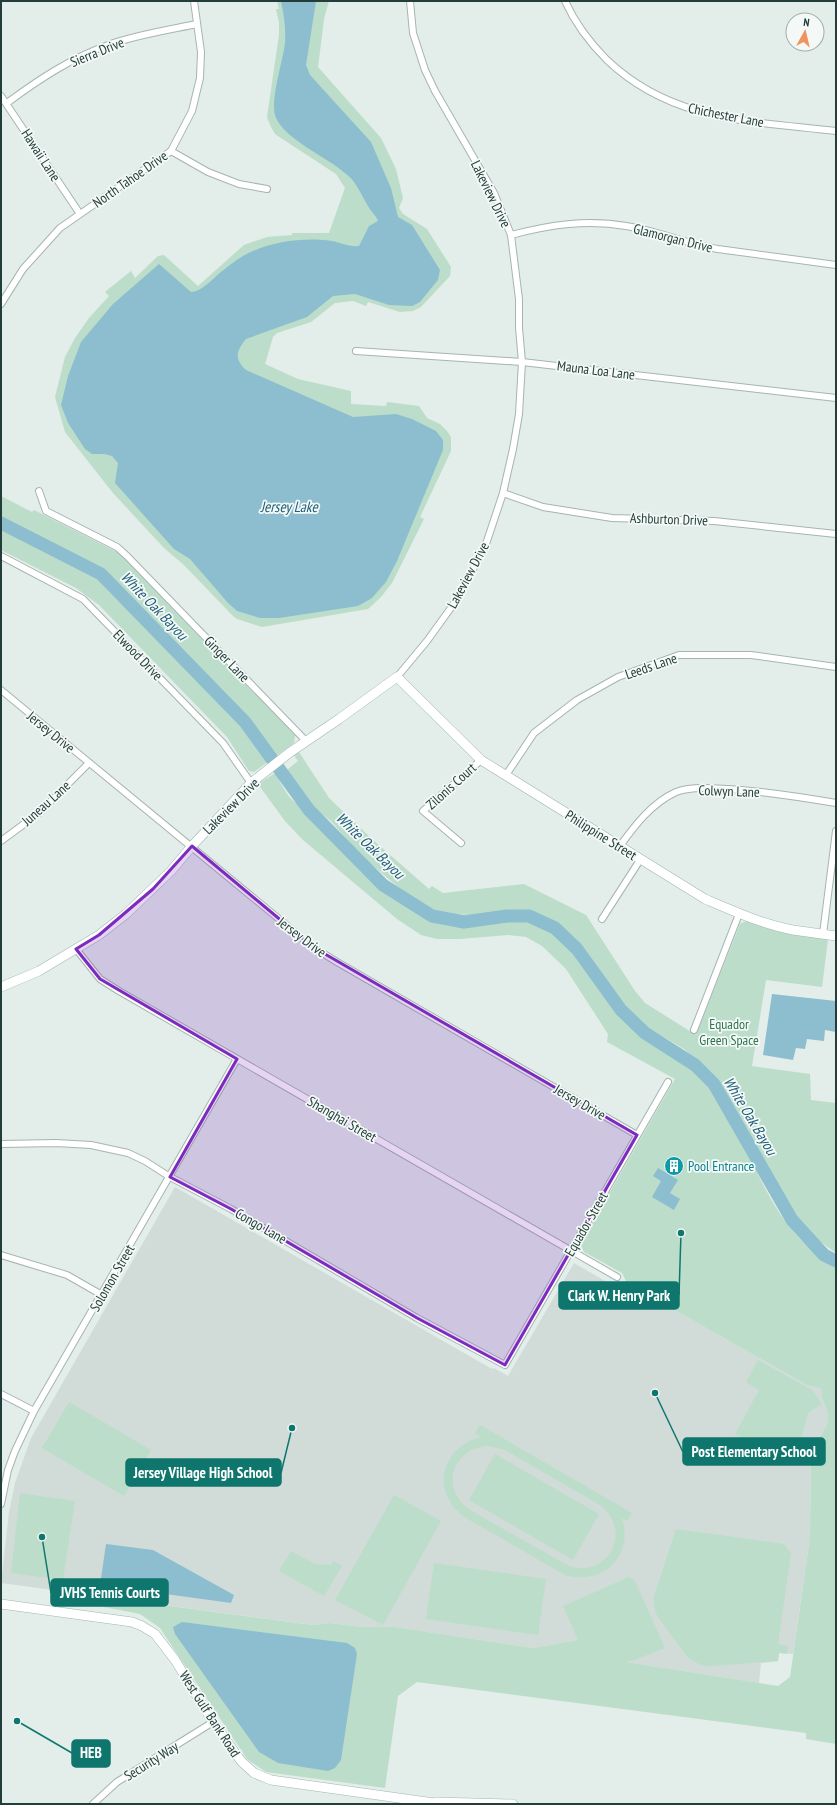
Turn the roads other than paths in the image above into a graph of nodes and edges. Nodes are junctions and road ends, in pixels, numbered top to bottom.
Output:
1 (194, 1) edge
2 (410, 1) edge
3 (565, 1) edge
4 (197, 24) junction
5 (1, 96) edge
6 (7, 103) junction
7 (836, 131) edge
8 (171, 151) junction
9 (267, 189) dead end
10 (80, 214) junction
11 (511, 235) junction
12 (836, 265) edge
13 (1, 304) edge
14 (356, 351) dead end
15 (522, 362) junction
16 (836, 398) edge
17 (39, 492) dead end
18 (503, 493) junction
19 (836, 534) edge
20 (1, 556) edge
21 (836, 667) edge
22 (397, 678) junction
23 (1, 690) edge
24 (306, 741) junction
25 (481, 760) junction
26 (89, 763) junction
27 (506, 775) junction
28 (251, 783) junction
29 (836, 803) edge
30 (836, 831) edge
31 (1, 841) edge
32 (461, 843) dead end
33 (192, 846) junction
34 (620, 846) junction
35 (640, 860) junction
36 (739, 914) junction
37 (602, 919) dead end
38 (823, 934) junction
39 (836, 936) edge
40 (76, 949) junction
41 (1, 987) edge
42 (694, 1030) dead end
43 (237, 1059) junction
44 (668, 1082) dead end
45 (637, 1135) junction
46 (1, 1144) edge
47 (170, 1177) junction
48 (571, 1250) junction
49 (1, 1255) edge
50 (617, 1277) dead end
51 (102, 1295) junction
52 (505, 1365) joint
53 (1, 1394) edge
54 (34, 1411) junction
55 (1, 1504) edge
56 (1, 1604) edge
57 (213, 1722) junction
58 (437, 1803) edge
59 (496, 1803) edge
60 (93, 1804) edge
61 (513, 1804) edge

1 - 4 street, North Tahoe Drive
2 - 11 street, Lakeview Drive
3 - 7 street, Chichester Lane
4 - 6 street, Sierra Drive
4 - 8 street, North Tahoe Drive
5 - 6 street, Hawaii Lane
6 - 10 street, Hawaii Lane
8 - 9 street
8 - 10 street, North Tahoe Drive
10 - 13 street, North Tahoe Drive
11 - 12 street, Glamorgan Drive
11 - 15 street, Lakeview Drive
14 - 15 street, Mauna Loa Lane
15 - 16 street, Mauna Loa Lane
15 - 18 street, Lakeview Drive
17 - 24 street, Ginger Lane
18 - 19 street, Ashburton Drive
18 - 22 street, Lakeview Drive
20 - 28 street, Elwood Drive
21 - 27 street, Leeds Lane
22 - 24 street, Lakeview Drive
22 - 25 street, Philippine Street
23 - 26 street, Jersey Drive
24 - 28 street, Lakeview Drive
25 - 27 street, Philippine Street
25 - 32 street, Zilonis Court
26 - 31 street, Juneau Lane
26 - 33 street, Jersey Drive
27 - 34 street, Philippine Street
28 - 33 street, Lakeview Drive
29 - 34 street, Colwyn Lane
30 - 38 street
33 - 40 street, Lakeview Drive
33 - 45 street, Jersey Drive
34 - 35 street, Philippine Street
35 - 36 street, Philippine Street
35 - 37 street
36 - 38 street, Philippine Street
36 - 42 street
38 - 39 street, Philippine Street
40 - 41 street, Lakeview Drive
40 - 43 street, Shanghai Street
43 - 47 street, Solomon Street
43 - 48 street, Shanghai Street
44 - 45 street, Equador Street
45 - 48 street, Equador Street
46 - 47 street, Congo Lane
47 - 51 street, Solomon Street
47 - 52 street, Congo Lane
48 - 50 street, Shanghai Street
48 - 52 street, Equador Street
49 - 51 street
51 - 54 street, Solomon Street
53 - 54 street
54 - 55 street, Solomon Street
56 - 57 street, West Gulf Bank Road
57 - 58 street, West Gulf Bank Road
57 - 60 street, Security Way
58 - 59 street, West Gulf Bank Road
59 - 61 street, West Gulf Bank Road

